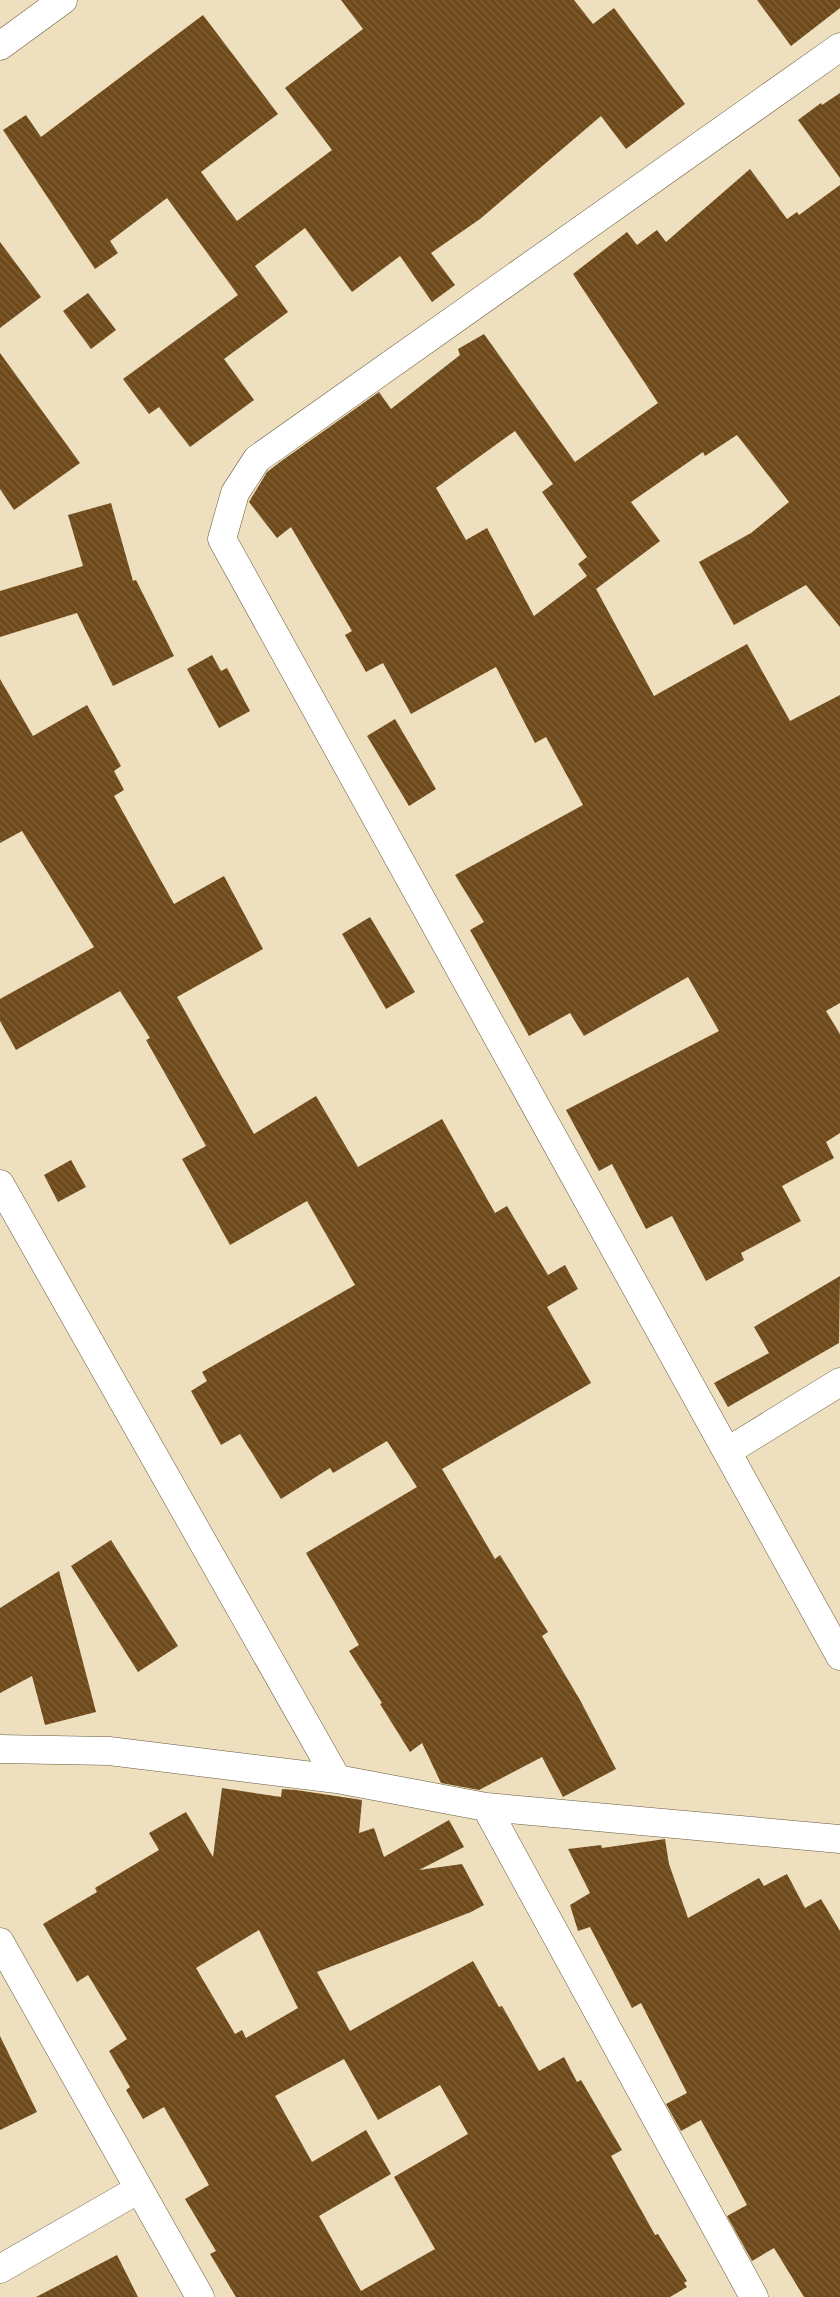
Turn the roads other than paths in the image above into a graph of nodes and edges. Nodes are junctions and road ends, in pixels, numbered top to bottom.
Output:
1 (63, 0) edge
2 (0, 46) edge
3 (840, 47) edge
4 (0, 1184) edge
5 (840, 1382) edge
6 (728, 1451) junction
7 (840, 1656) edge
8 (0, 1749) edge
9 (337, 1778) junction
10 (486, 1807) junction
11 (840, 1839) edge
12 (0, 1942) edge
13 (139, 2189) junction
14 (0, 2269) edge
15 (200, 2297) edge
16 (754, 2297) edge

1 - 2 street
3 - 6 street
4 - 9 street
5 - 6 street
6 - 7 street
8 - 9 street
9 - 10 street
10 - 11 street
10 - 16 street
12 - 13 street
13 - 14 street
13 - 15 street

